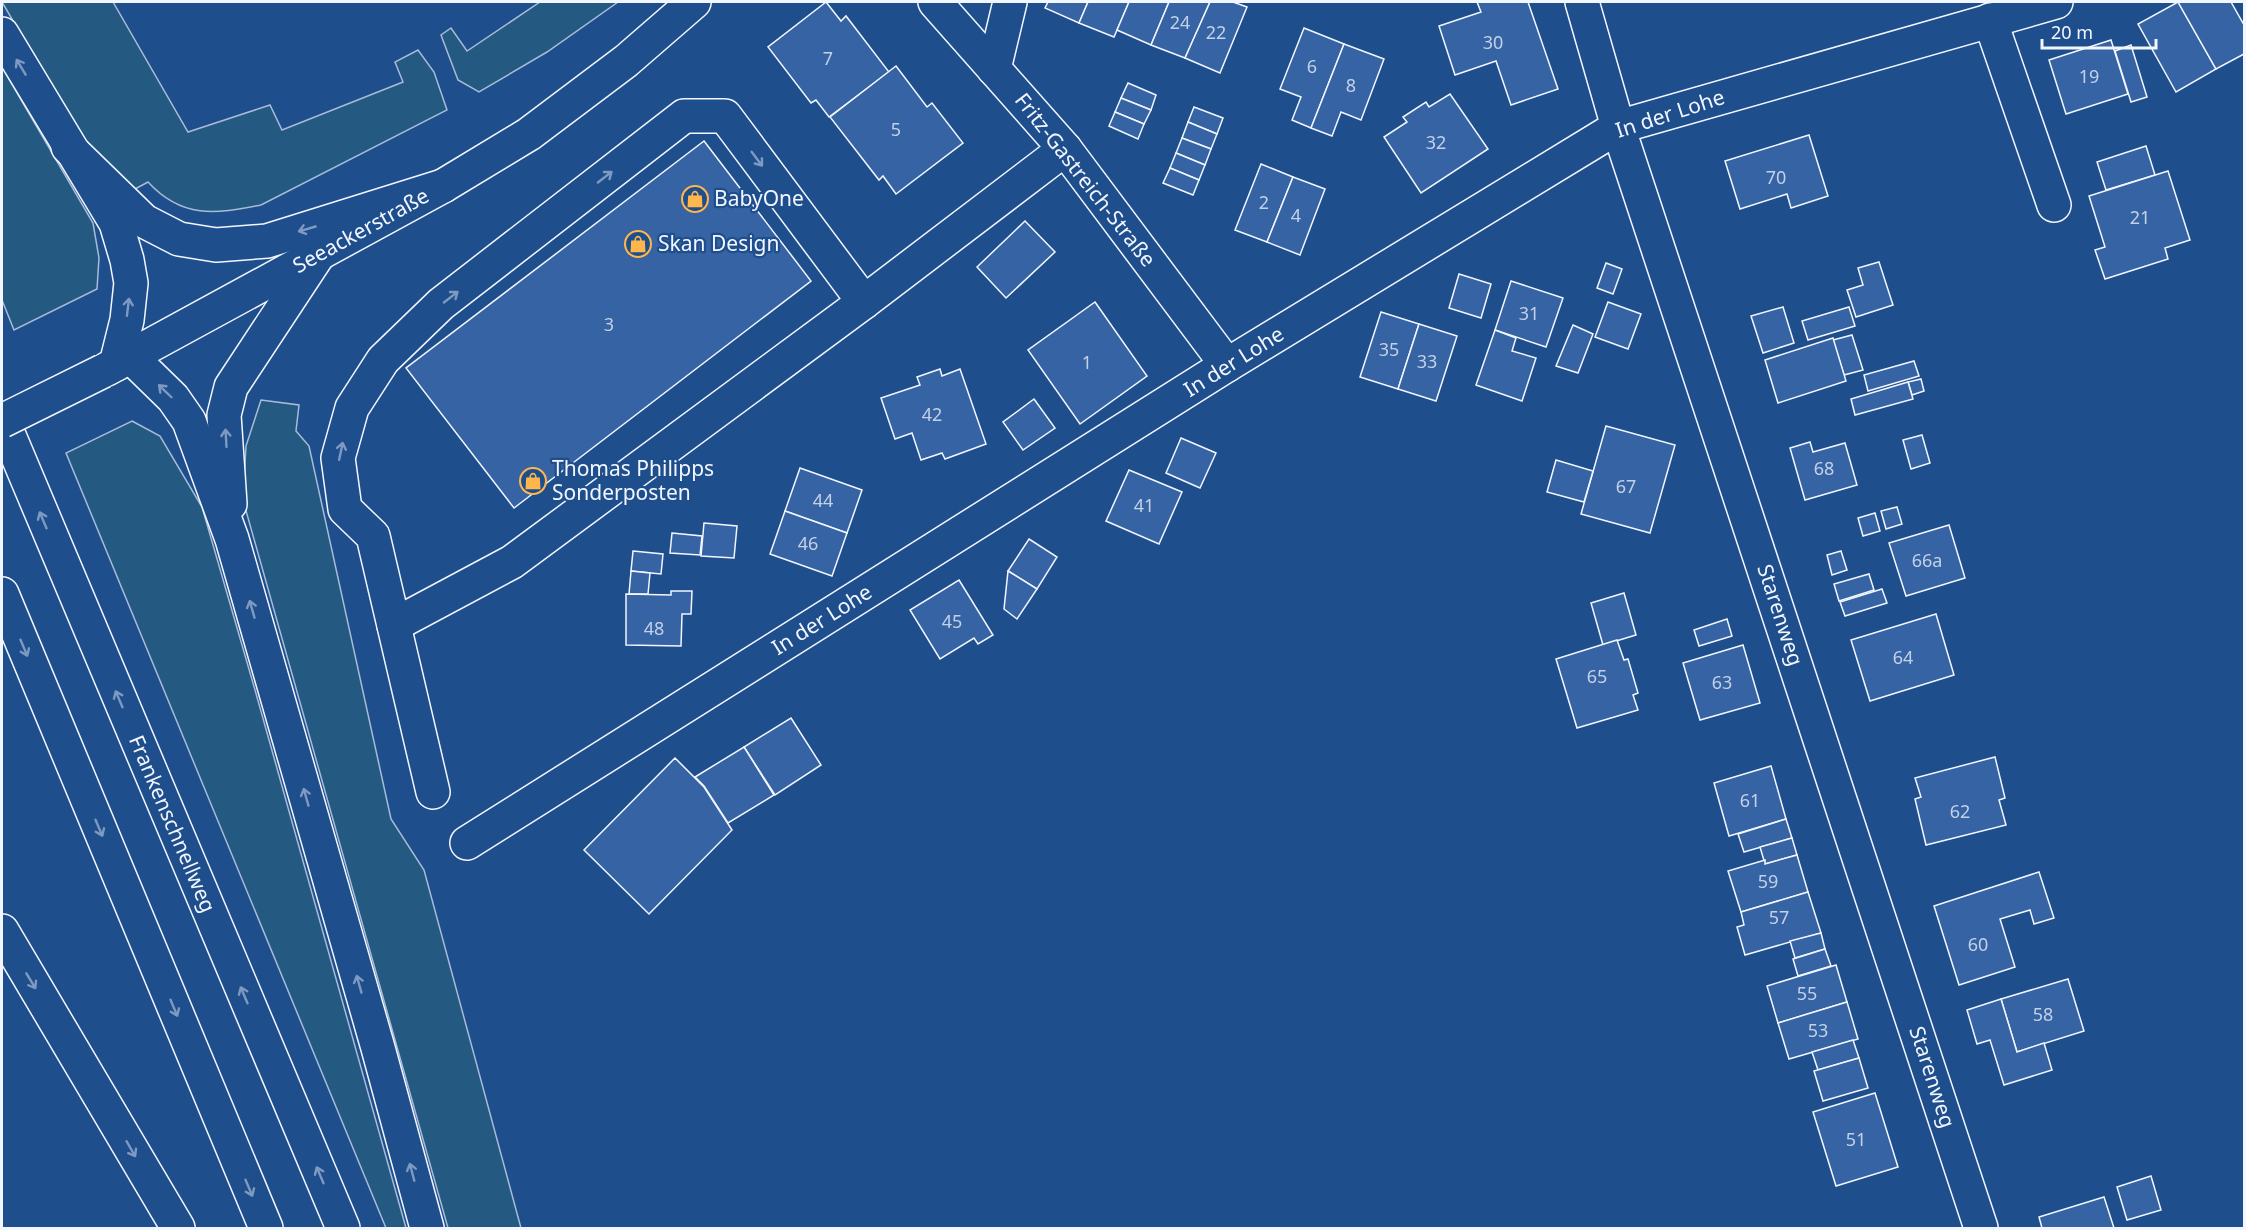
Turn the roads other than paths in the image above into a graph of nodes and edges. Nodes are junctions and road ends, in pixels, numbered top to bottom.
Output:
1 (694, 2) edge
2 (935, 2) edge
3 (1010, 2) edge
4 (1582, 2) edge
5 (2056, 2) edge
6 (1990, 20) junction
7 (2, 34) edge
8 (994, 69) junction
9 (1618, 127) junction
10 (68, 147) junction
11 (1065, 149) junction
12 (443, 186) junction
13 (2054, 206) dead end
14 (318, 255) junction
15 (864, 302) junction
16 (116, 364) junction
17 (1227, 365) junction
18 (2, 420) edge
19 (232, 538) junction
20 (2, 594) edge
21 (394, 625) junction
22 (433, 792) dead end
23 (467, 843) dead end
24 (2, 931) edge
25 (178, 1228) edge
26 (266, 1228) edge
27 (343, 1228) edge
28 (427, 1228) edge
29 (1982, 1228) edge

1 - 12 main road, Seeackerstraße
2 - 8 main road, Fritz-Gastreich-Straße
3 - 8 main road
4 - 9 main road, Starenweg
5 - 6 main road, In der Lohe
6 - 9 main road, In der Lohe
6 - 13 main road
10 -> 7 main road
8 - 11 main road, Fritz-Gastreich-Straße
9 - 17 main road, In der Lohe
9 - 29 main road, Starenweg
12 -> 10 main road
16 -> 10 main road
11 - 15 main road
11 - 17 main road, Fritz-Gastreich-Straße
12 - 14 main road, Seeackerstraße
14 - 16 main road, Seeackerstraße
19 -> 14 main road
15 - 21 main road
21 -> 15 main road
16 - 18 main road, Seeackerstraße, bridge
19 -> 16 main road
17 - 23 main road, In der Lohe
27 -> 18 main road, Frankenschnellweg
28 -> 19 main road
20 -> 26 main road
21 - 22 main road
24 -> 25 main road

